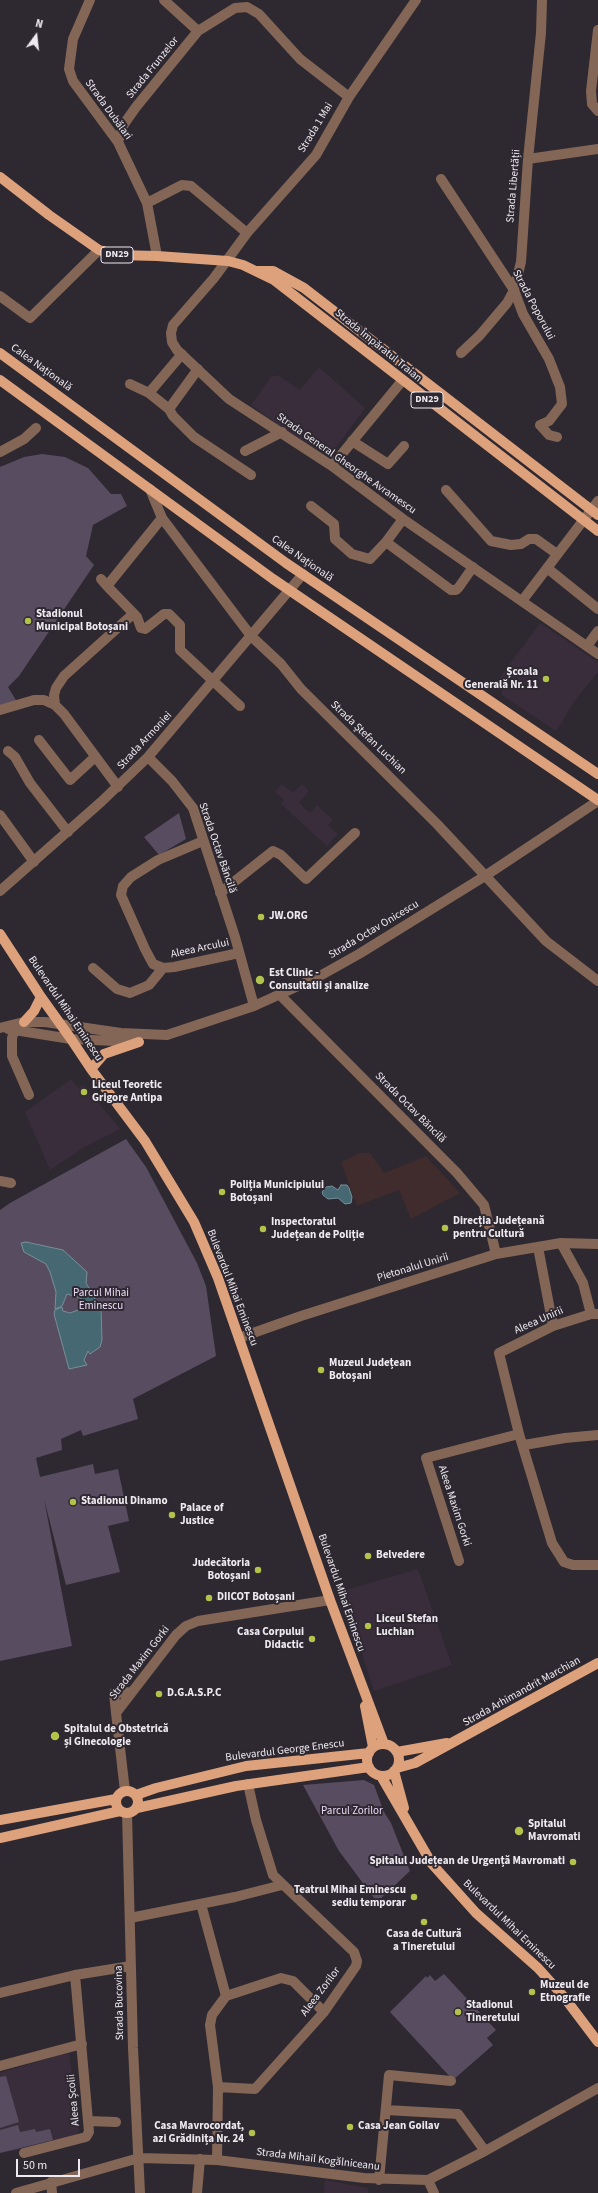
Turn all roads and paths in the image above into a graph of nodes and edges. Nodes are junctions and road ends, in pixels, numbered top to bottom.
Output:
1 (90, 0) edge
2 (164, 0) edge
3 (416, 0) edge
4 (542, 0) edge
5 (598, 30) edge
6 (198, 31) junction
7 (349, 97) junction
8 (598, 111) edge
9 (118, 142) junction
10 (598, 149) edge
11 (528, 159) junction
12 (0, 178) edge
13 (441, 179) dead end
14 (147, 203) junction
15 (247, 233) junction
16 (99, 250) junction
17 (156, 256) junction
18 (228, 261) junction
19 (256, 271) junction
20 (514, 290) junction
21 (0, 296) edge
22 (0, 353) edge
23 (461, 353) dead end
24 (182, 354) junction
25 (198, 369) junction
26 (0, 380) edge
27 (402, 381) junction
28 (130, 384) dead end
29 (149, 393) junction
30 (169, 409) junction
31 (36, 428) dead end
32 (282, 432) junction
33 (557, 437) dead end
34 (352, 441) junction
35 (404, 446) dead end
36 (245, 451) dead end
37 (0, 452) edge
38 (332, 466) junction
39 (251, 475) dead end
40 (150, 489) junction
41 (446, 490) dead end
42 (598, 501) edge
43 (311, 506) dead end
44 (594, 513) edge
45 (162, 518) junction
46 (403, 519) junction
47 (583, 519) junction
48 (598, 531) edge
49 (386, 542) junction
50 (557, 554) junction
51 (473, 567) junction
52 (547, 568) junction
53 (303, 574) junction
54 (290, 591) junction
55 (522, 601) junction
56 (598, 609) edge
57 (133, 614) junction
58 (598, 631) edge
59 (250, 636) junction
60 (587, 646) junction
61 (598, 654) edge
62 (213, 680) junction
63 (55, 705) junction
64 (240, 706) dead end
65 (0, 710) edge
66 (39, 740) dead end
67 (8, 751) dead end
68 (95, 757) junction
69 (148, 757) junction
70 (598, 774) edge
71 (118, 787) junction
72 (598, 801) edge
73 (0, 815) edge
74 (68, 832) junction
75 (354, 833) dead end
76 (203, 841) junction
77 (34, 862) junction
78 (485, 876) junction
79 (0, 891) edge
80 (220, 894) junction
81 (0, 934) edge
82 (239, 953) junction
83 (94, 968) dead end
84 (163, 968) junction
85 (598, 980) edge
86 (280, 995) junction
87 (41, 997) junction
88 (254, 1006) junction
89 (24, 1022) junction
90 (60, 1023) junction
91 (0, 1028) edge
92 (15, 1029) junction
93 (167, 1035) junction
94 (71, 1039) junction
95 (139, 1042) junction
96 (91, 1069) junction
97 (29, 1095) dead end
98 (0, 1180) edge
99 (11, 1183) dead end
100 (561, 1243) junction
101 (598, 1244) edge
102 (538, 1247) junction
103 (496, 1254) junction
104 (594, 1314) edge
105 (553, 1326) junction
106 (240, 1338) junction
107 (519, 1434) junction
108 (598, 1436) edge
109 (524, 1445) junction
110 (459, 1561) dead end
111 (598, 1566) edge
112 (330, 1600) junction
113 (598, 1663) edge
114 (362, 1690) junction
115 (457, 1741) junction
116 (384, 1744) junction
117 (371, 1750) junction
118 (397, 1752) junction
119 (369, 1767) junction
120 (396, 1770) junction
121 (381, 1776) junction
122 (248, 1784) junction
123 (125, 1791) junction
124 (136, 1795) junction
125 (116, 1799) junction
126 (137, 1808) junction
127 (124, 1812) junction
128 (0, 1820) edge
129 (408, 1822) junction
130 (0, 1838) edge
131 (282, 1885) junction
132 (201, 1904) junction
133 (130, 1918) junction
134 (131, 1966) junction
135 (75, 1975) junction
136 (0, 1993) edge
137 (226, 1996) junction
138 (324, 2012) junction
139 (598, 2042) edge
140 (82, 2044) junction
141 (0, 2066) edge
142 (451, 2081) dead end
143 (218, 2087) junction
144 (598, 2088) edge
145 (386, 2110) junction
146 (88, 2121) junction
147 (116, 2122) dead end
148 (485, 2151) junction
149 (24, 2153) dead end
150 (139, 2158) junction
151 (200, 2159) junction
152 (217, 2160) junction
153 (379, 2180) junction
154 (428, 2180) junction
155 (51, 2182) junction
156 (16, 2193) edge
157 (52, 2193) edge
158 (140, 2193) edge
159 (197, 2193) edge
160 (434, 2193) edge

1 - 9 street, Strada Dubălari
2 - 6 street
3 - 7 street, Strada 1 Mai
4 - 11 street, Strada Libertății
5 - 8 street
6 - 7 street, Strada Frunzelor
6 - 9 street, Strada Frunzelor
7 - 15 street, Strada 1 Mai
9 - 14 street, Strada Dubălari
10 - 11 street
11 - 20 street, Strada Libertății
12 - 16 main road, Strada Împăratul Traian / DN29
13 - 20 street, Strada Poporului
14 - 15 street
14 - 17 street, Strada Dubălari
15 - 18 street, Strada 1 Mai
16 - 17 main road, Strada Împăratul Traian / DN29
16 - 21 street
17 - 18 main road, Strada Împăratul Traian / DN29
18 - 19 main road, Strada Împăratul Traian / DN29
18 - 24 street, Strada General Gheorghe Avramescu
19 - 27 main road, Strada Împăratul Traian / DN29
19 - 44 main road, Strada Împăratul Traian / DN29
20 - 23 street, Strada Libertății
20 - 33 street, Strada Poporului
22 - 53 main road, Calea Națională
24 - 25 street, Strada General Gheorghe Avramescu
24 - 29 street
25 - 30 street
25 - 32 street, Strada General Gheorghe Avramescu
26 - 40 main road
27 - 34 street
27 - 47 main road, Strada Împăratul Traian / DN29
28 - 29 street
29 - 30 street
30 - 39 street
31 - 37 street
32 - 36 street
32 - 38 street, Strada General Gheorghe Avramescu
34 - 35 street
34 - 38 street
38 - 46 street, Strada General Gheorghe Avramescu
40 - 45 street, Strada Ștefan Luchian
40 - 54 main road
41 - 50 street
42 - 44 street
43 - 49 street
44 - 47 street
45 - 57 street
45 - 59 street, Strada Ștefan Luchian
46 - 49 street
46 - 51 street, Strada General Gheorghe Avramescu
47 - 48 main road, Strada Împăratul Traian / DN29
47 - 50 street
49 - 51 street
50 - 52 street
51 - 55 street, Strada General Gheorghe Avramescu
52 - 55 street
52 - 56 street
53 - 54 street, Strada Armoniei
53 - 70 main road, Calea Națională
54 - 59 street, Strada Armoniei
54 - 72 main road
55 - 60 street, Strada General Gheorghe Avramescu
57 - 62 street
57 - 63 street
58 - 60 street
59 - 62 street, Strada Armoniei
59 - 78 street, Strada Ștefan Luchian
60 - 61 street, Strada General Gheorghe Avramescu
62 - 64 street
62 - 69 street, Strada Armoniei
63 - 65 street
63 - 68 street
66 - 68 street
67 - 74 street
68 - 71 street
69 - 71 street, Strada Armoniei
69 - 76 street, Strada Octav Băncilă
71 - 74 street, Strada Armoniei
72 - 78 street, Strada Octav Onicescu
73 - 77 street
74 - 77 street, Strada Armoniei
75 - 80 street
76 - 80 street, Strada Octav Băncilă
76 - 84 street, Aleea Arcului
77 - 79 street, Strada Armoniei
78 - 85 street, Strada Ștefan Luchian
78 - 86 street, Strada Octav Onicescu
80 - 82 street, Strada Octav Băncilă
81 - 87 main road, Bulevardul Mihai Eminescu
82 - 84 street, Aleea Arcului
82 - 88 street, Strada Octav Băncilă
83 - 84 street
86 - 88 street, Strada Octav Onicescu
86 - 103 street, Strada Octav Băncilă
87 - 89 main road
87 - 90 main road, Bulevardul Mihai Eminescu
88 - 93 street, Strada Octav Onicescu
89 - 90 street, Strada Octav Onicescu
89 - 91 street, Strada Octav Onicescu
90 - 93 street, Strada Octav Onicescu
90 - 94 main road, Bulevardul Mihai Eminescu
91 - 92 street
92 - 94 street
92 - 97 street
93 - 95 street
94 - 95 street
94 - 96 main road, Bulevardul Mihai Eminescu
95 - 96 main road
96 - 106 main road, Bulevardul Mihai Eminescu
98 - 99 street
100 - 101 street, Pietonalul Unirii
100 - 102 street, Pietonalul Unirii
100 - 104 street, Aleea Unirii
102 - 103 street, Pietonalul Unirii
102 - 105 street
103 - 106 street, Pietonalul Unirii
104 - 105 street, Aleea Unirii
105 - 107 street, Aleea Unirii
106 - 112 main road, Bulevardul Mihai Eminescu
107 - 109 street
107 - 110 street, Aleea Maxim Gorki
108 - 109 street
109 - 111 street
112 - 114 main road, Bulevardul Mihai Eminescu
112 - 123 street, Strada Maxim Gorki
113 - 115 main road, Strada Arhimandrit Marchian
114 - 116 main road, Bulevardul Mihai Eminescu
114 - 117 main road, Bulevardul Mihai Eminescu
115 - 118 main road, Strada Arhimandrit Marchian
115 - 120 main road, Strada Arhimandrit Marchian
116 - 117 main road
116 - 118 main road
117 - 119 main road
117 - 124 main road, Bulevardul George Enescu
118 - 120 main road
119 - 121 main road
119 - 122 main road
120 - 121 main road
120 - 129 main road, Bulevardul Mihai Eminescu
121 - 129 main road, Bulevardul Mihai Eminescu
122 - 126 main road
122 - 131 street, Aleea Zorilor
123 - 124 main road
123 - 125 main road
124 - 126 main road
125 - 127 main road
125 - 128 main road
126 - 127 main road
127 - 130 main road
127 - 133 street, Strada Bucovina
129 - 139 main road, Bulevardul Mihai Eminescu
131 - 132 street
131 - 138 street, Aleea Zorilor
132 - 133 street
132 - 137 street
133 - 134 street, Strada Bucovina
134 - 135 street
134 - 150 street, Strada Bucovina
135 - 136 street
135 - 140 street, Aleea Școlii
137 - 138 street
137 - 143 street
138 - 143 street, Aleea Zorilor
140 - 141 street
140 - 146 street, Aleea Școlii
142 - 145 street
143 - 152 street
144 - 148 street, Strada Mihail Kogălniceanu
145 - 148 street
145 - 153 street
146 - 147 street
146 - 149 street, Aleea Școlii
148 - 154 street, Strada Mihail Kogălniceanu
150 - 151 street, Strada Mihail Kogălniceanu
150 - 155 street, Strada Mihail Kogălniceanu
150 - 158 street, Strada Bucovina
151 - 152 street, Strada Mihail Kogălniceanu
151 - 159 street
152 - 153 street, Strada Mihail Kogălniceanu
153 - 154 street, Strada Mihail Kogălniceanu
154 - 160 street
155 - 156 street, Strada Mihail Kogălniceanu
155 - 157 street

